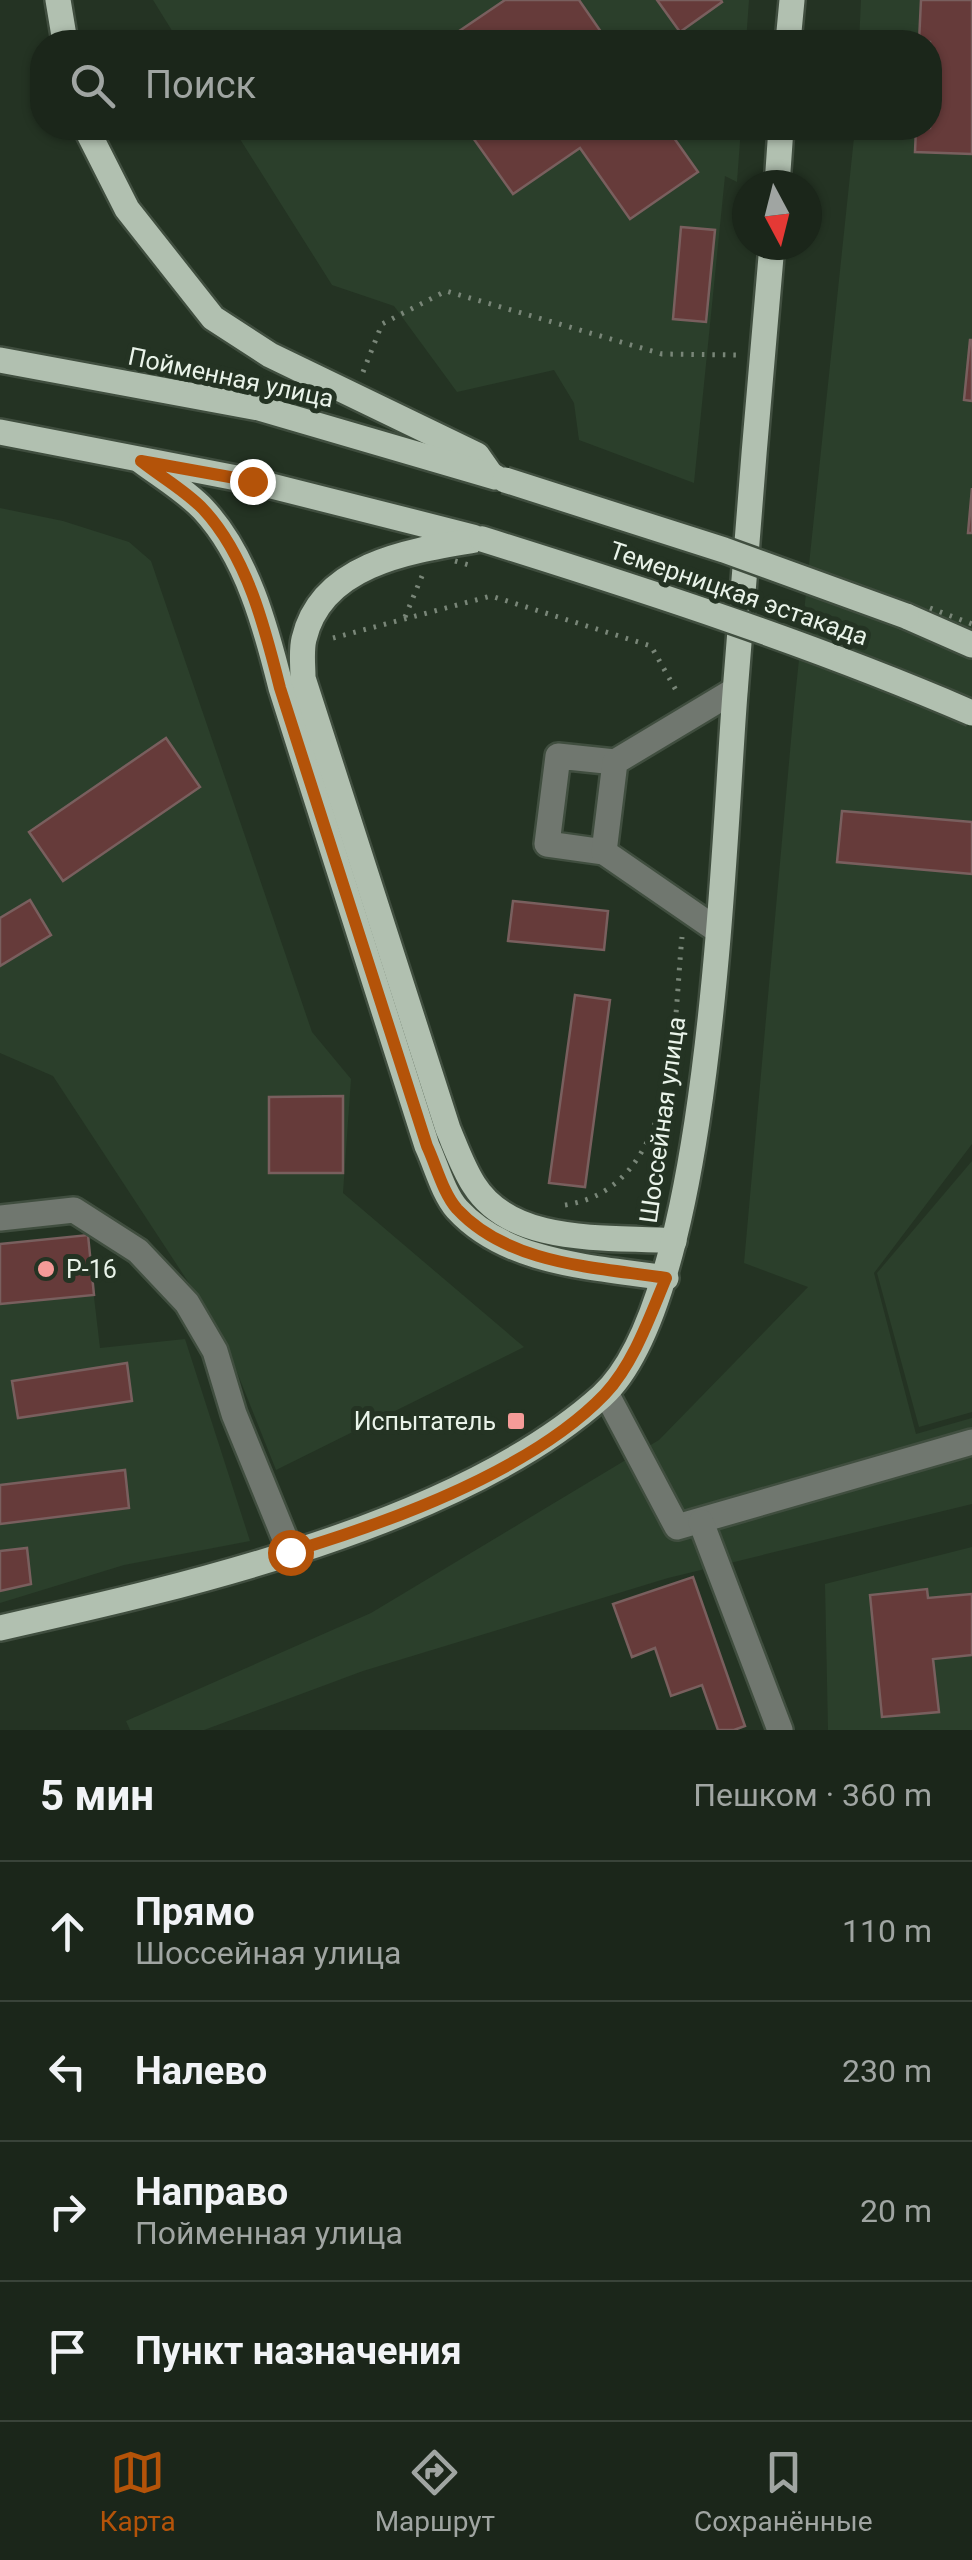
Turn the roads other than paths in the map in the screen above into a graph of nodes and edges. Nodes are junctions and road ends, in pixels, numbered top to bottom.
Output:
1 (58, 0) edge
2 (792, 0) edge
3 (63, 30) edge
4 (789, 30) edge
5 (92, 140) edge
6 (780, 140) edge
7 (777, 170) edge
8 (771, 260) edge
9 (0, 360) edge
10 (0, 432) edge
11 (141, 461) junction
12 (498, 478) junction
13 (482, 539) junction
14 (972, 644) edge
15 (735, 690) junction
16 (972, 713) edge
17 (615, 762) junction
18 (604, 852) junction
19 (717, 930) junction
20 (0, 1218) edge
21 (674, 1242) junction
22 (666, 1278) junction
23 (606, 1392) junction
24 (972, 1442) edge
25 (689, 1524) junction
26 (290, 1552) junction
27 (0, 1628) edge
28 (780, 1730) edge

1 - 3 main road
2 - 4 main road
5 - 12 main road
6 - 7 main road
8 - 15 main road, Шоссейная улица
9 - 12 main road, Пойменная улица
10 - 11 main road
11 - 13 main road
11 - 22 main road
12 - 14 main road, Темерницкая эстакада, bridge
13 - 16 main road, Темерницкая эстакада, bridge
13 - 21 main road
15 - 17 street
15 - 19 main road, Шоссейная улица
17 - 18 street
17 - 18 street
18 - 19 street
19 - 21 main road, Шоссейная улица
20 - 26 street
21 - 22 main road, Шоссейная улица
22 - 23 main road, Шоссейная улица
23 - 25 street
23 - 26 main road, Шоссейная улица
24 - 25 street
25 - 28 street
26 - 27 main road, Шоссейная улица

